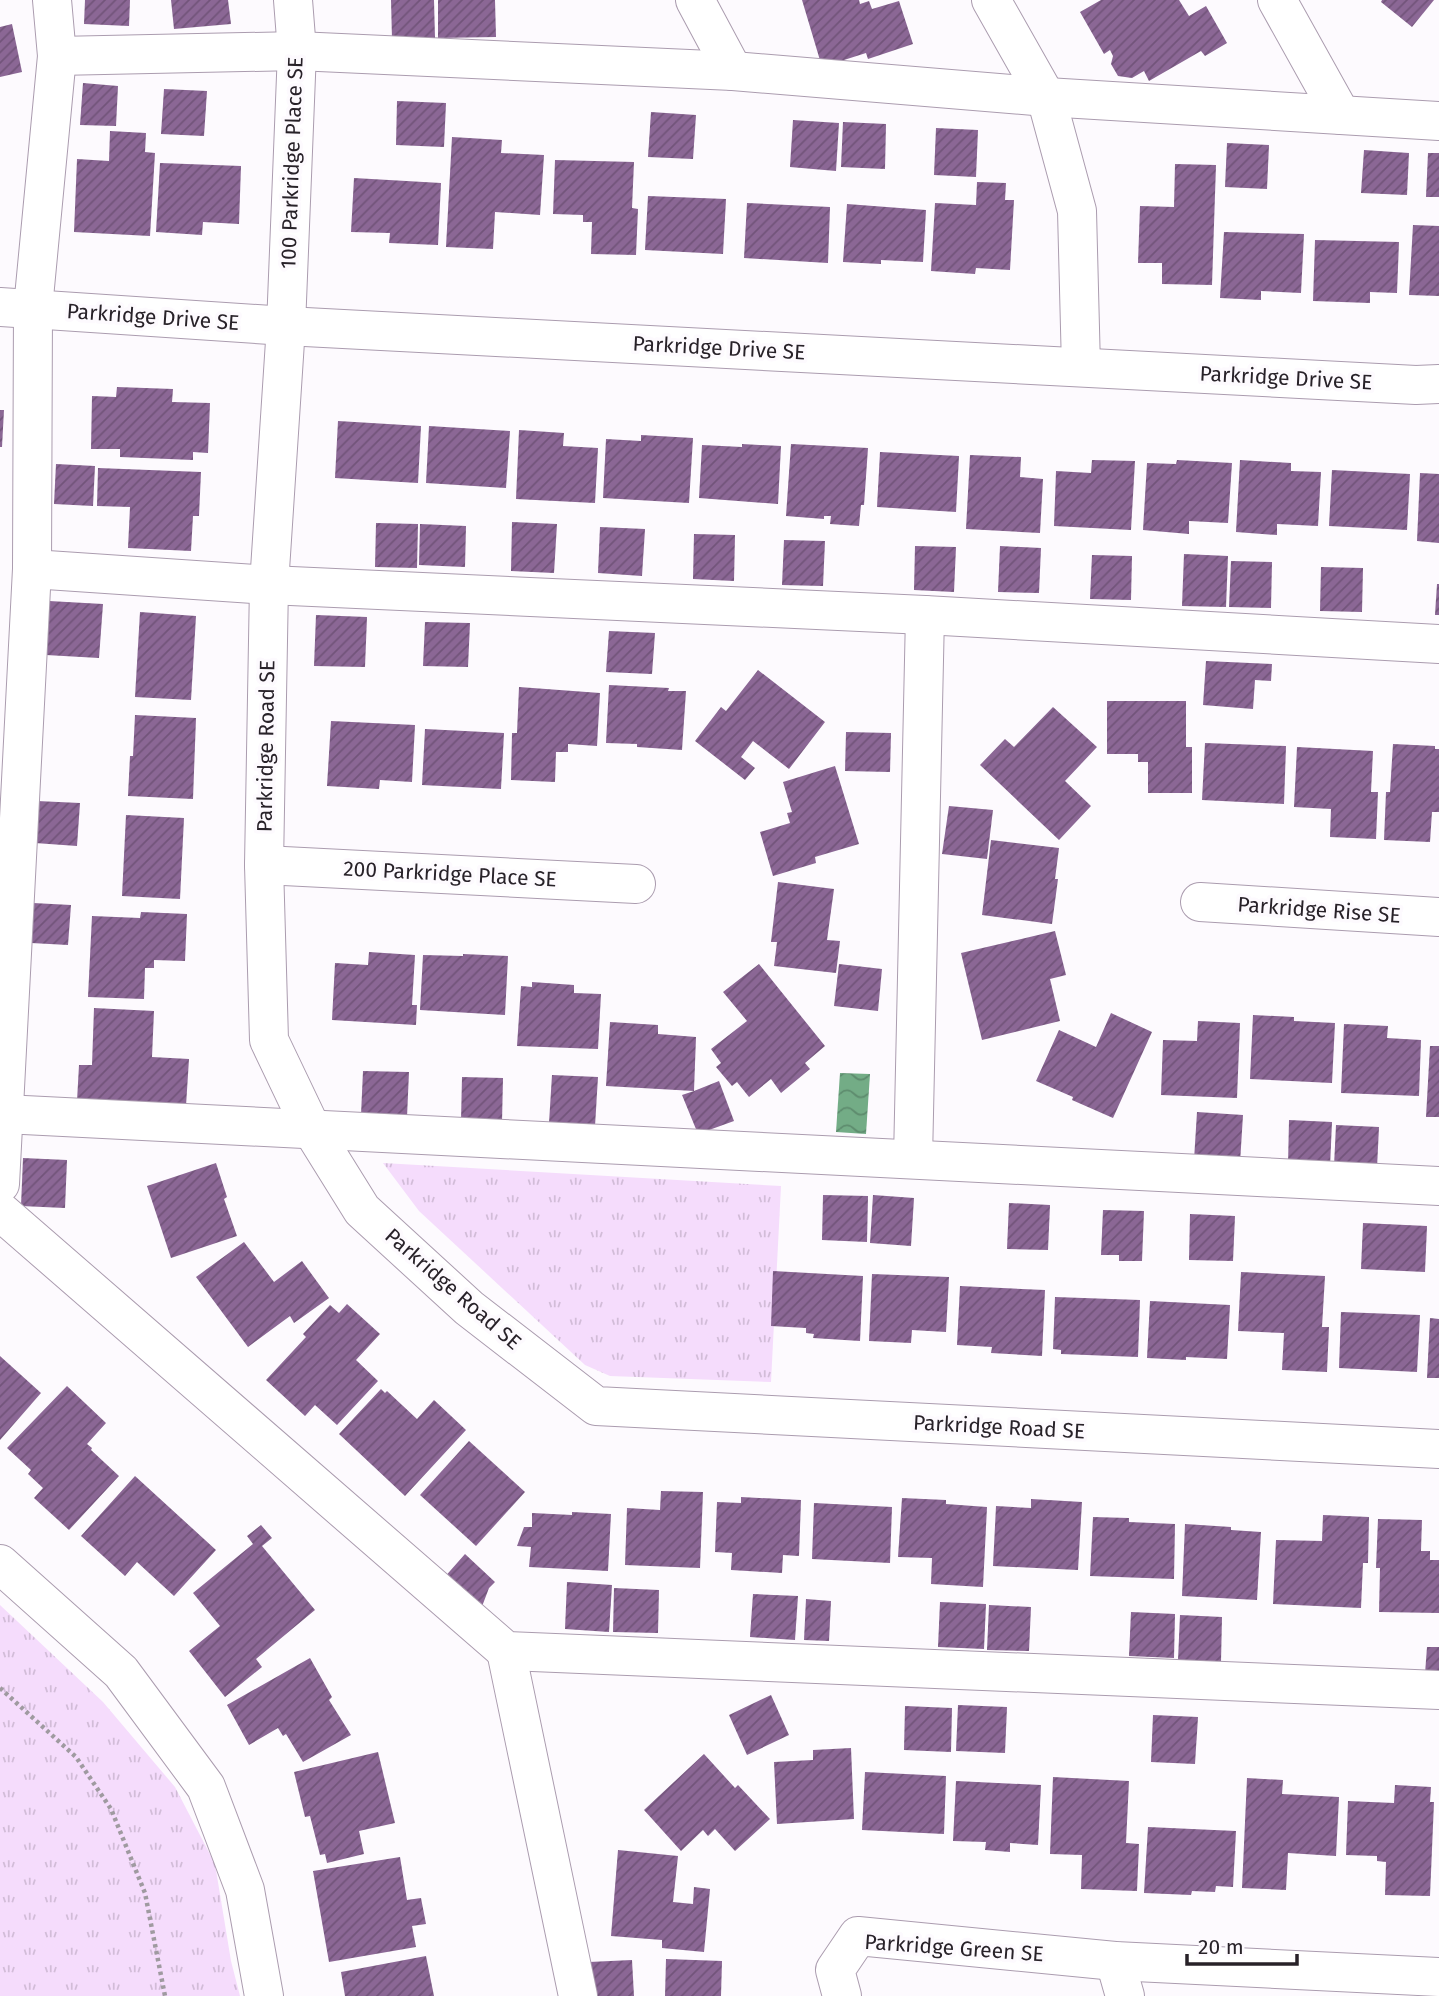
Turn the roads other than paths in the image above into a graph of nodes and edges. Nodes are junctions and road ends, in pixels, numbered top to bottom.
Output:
1 (52, 0) edge
2 (293, 0) edge
3 (695, 0) edge
4 (991, 0) edge
5 (1277, 0) edge
6 (297, 51) junction
7 (57, 56) junction
8 (733, 71) junction
9 (1046, 97) junction
10 (1341, 115) junction
11 (1439, 121) edge
12 (16, 307) edge
13 (286, 326) junction
14 (1081, 367) junction
15 (1439, 384) edge
16 (32, 569) junction
17 (270, 586) junction
18 (926, 615) junction
19 (1439, 644) edge
20 (264, 865) junction
21 (636, 884) dead end
22 (1200, 902) dead end
23 (1439, 917) edge
24 (4, 1114) junction
25 (311, 1128) junction
26 (913, 1159) junction
27 (0, 1184) edge
28 (1439, 1185) edge
29 (0, 1211) edge
30 (1439, 1449) edge
31 (0, 1564) edge
32 (506, 1651) junction
33 (1439, 1690) edge
34 (1120, 1979) edge
35 (1414, 1983) edge
36 (264, 1996) edge
37 (578, 1996) edge
38 (842, 1996) edge

1 - 7 street
2 - 6 street, 100 Parkridge Place SE
3 - 8 street
4 - 9 street
5 - 10 street
6 - 7 street
6 - 8 street
6 - 13 street, 100 Parkridge Place SE
7 - 12 street
8 - 9 street
9 - 10 street
9 - 14 street
10 - 11 street
12 - 13 street, Parkridge Drive SE
12 - 16 street
13 - 14 street, Parkridge Drive SE
13 - 17 street, Parkridge Road SE
14 - 15 street, Parkridge Drive SE
16 - 17 street
16 - 24 street
17 - 18 street
17 - 20 street, Parkridge Road SE
18 - 19 street
18 - 26 street
20 - 21 street, 200 Parkridge Place SE
20 - 25 street, Parkridge Road SE
22 - 23 street, Parkridge Rise SE
24 - 25 street
24 - 27 street
25 - 26 street
25 - 30 street, Parkridge Road SE
26 - 28 street
29 - 32 street
31 - 36 street
32 - 33 street
32 - 37 street
34 - 35 street, Parkridge Green SE
34 - 38 street, Parkridge Green SE

